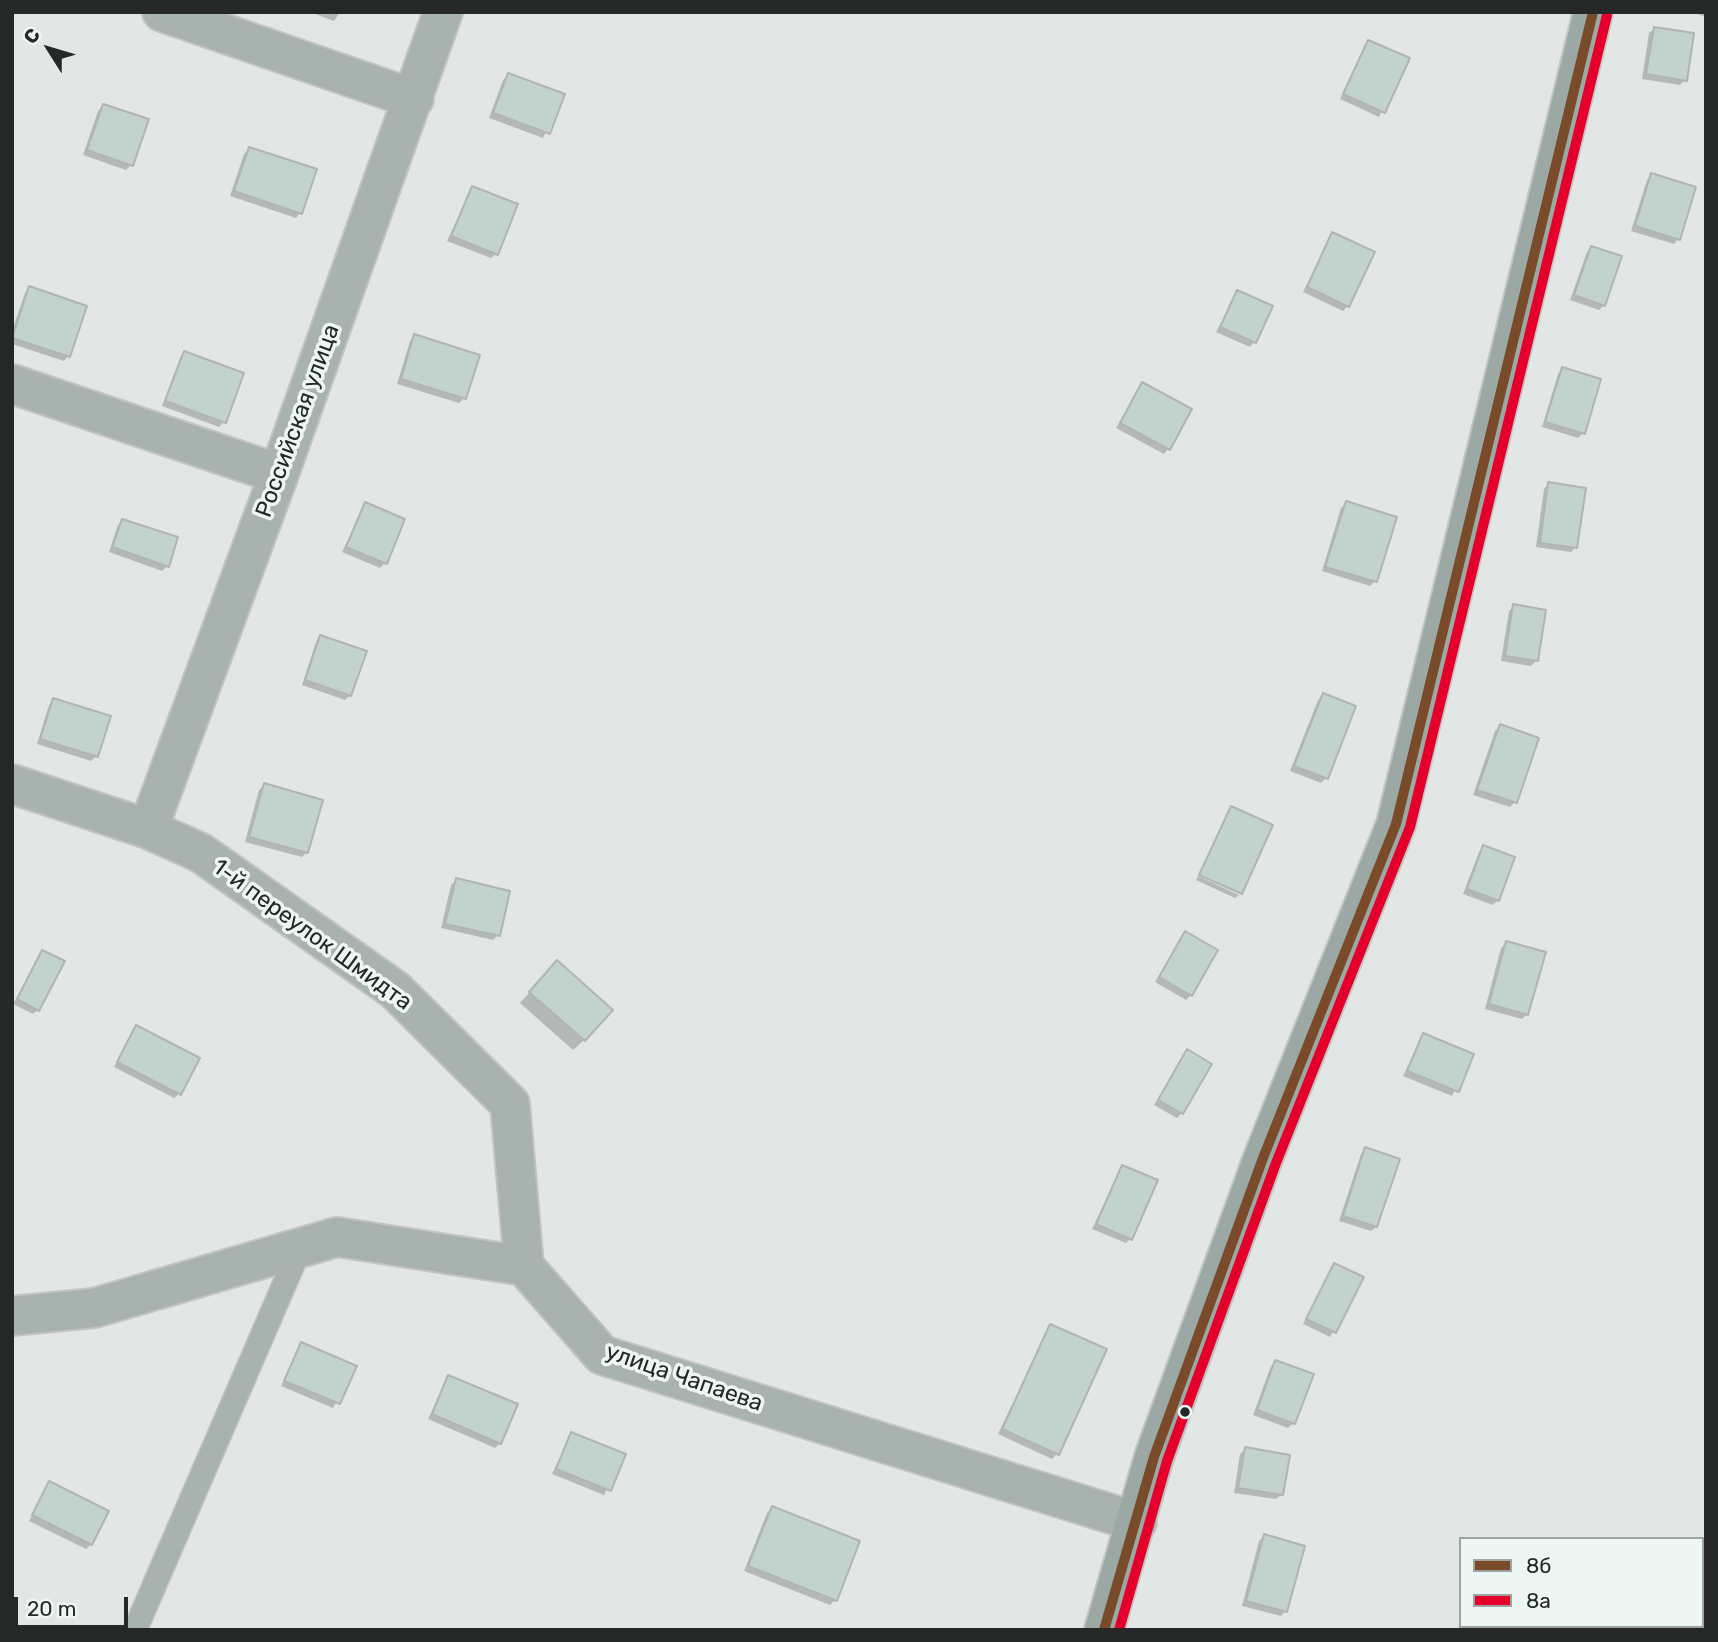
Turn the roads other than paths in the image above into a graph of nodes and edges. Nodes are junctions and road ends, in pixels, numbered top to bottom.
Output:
1 (162, 12) edge
2 (443, 12) edge
3 (1592, 12) edge
4 (414, 99) junction
5 (12, 384) edge
6 (279, 474) junction
7 (12, 784) edge
8 (148, 829) junction
9 (300, 1248) junction
10 (524, 1266) junction
11 (12, 1316) edge
12 (1137, 1522) junction
13 (135, 1630) edge
14 (1104, 1630) edge

1 - 4 street
2 - 4 street, Российская улица
3 - 12 street
4 - 6 street, Российская улица
5 - 6 street
6 - 8 street, Российская улица
7 - 8 street, 1-й переулок Шмидта
8 - 10 street, 1-й переулок Шмидта
9 - 10 street
9 - 11 street
9 - 13 lane
10 - 12 street, улица Чапаева
12 - 14 street

